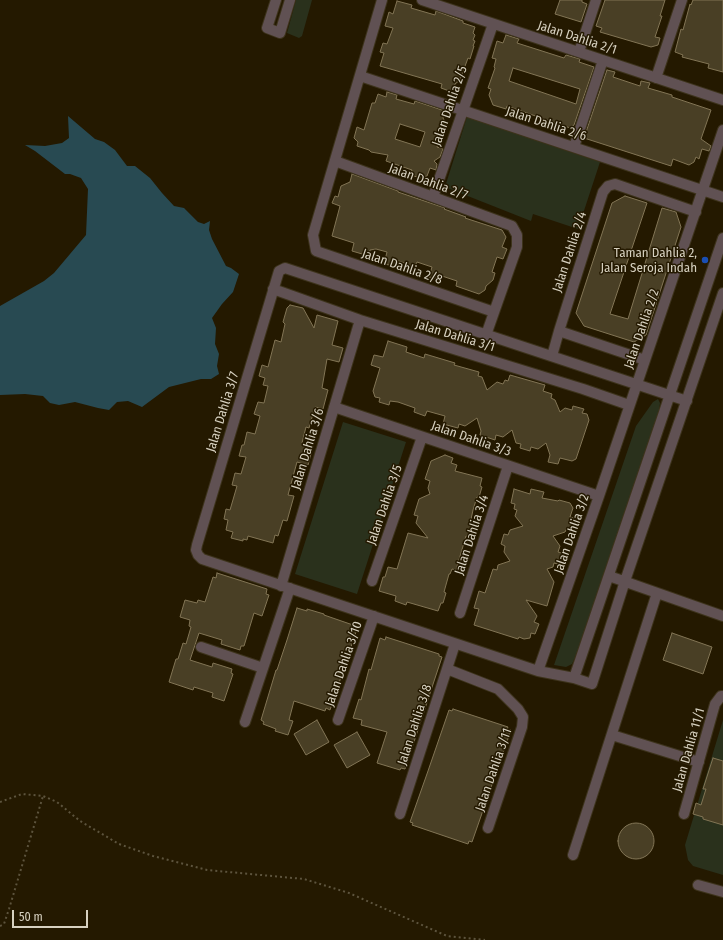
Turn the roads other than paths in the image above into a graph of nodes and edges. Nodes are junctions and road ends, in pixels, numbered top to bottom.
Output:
1 (276, 0) edge
2 (290, 0) edge
3 (382, 0) edge
4 (422, 0) edge
5 (596, 0) edge
6 (682, 0) edge
7 (493, 24) junction
8 (579, 52) junction
9 (603, 60) junction
10 (360, 76) junction
11 (656, 78) junction
12 (723, 100) edge
13 (462, 110) junction
14 (723, 130) edge
15 (574, 147) junction
16 (335, 161) junction
17 (703, 190) junction
18 (432, 197) junction
19 (723, 197) edge
20 (696, 212) junction
21 (723, 238) edge
22 (273, 289) junction
23 (723, 293) edge
24 (494, 312) junction
25 (360, 320) junction
26 (560, 326) junction
27 (486, 335) junction
28 (552, 356) junction
29 (645, 360) junction
30 (637, 385) junction
31 (670, 396) junction
32 (687, 401) junction
33 (629, 405) junction
34 (334, 407) junction
35 (422, 437) junction
36 (508, 466) junction
37 (600, 496) junction
38 (609, 576) junction
39 (372, 581) dead end
40 (625, 581) junction
41 (286, 587) junction
42 (657, 593) junction
43 (460, 613) dead end
44 (374, 616) junction
45 (723, 616) edge
46 (455, 644) junction
47 (201, 647) dead end
48 (263, 668) junction
49 (447, 669) junction
50 (538, 671) junction
51 (574, 678) junction
52 (723, 696) edge
53 (338, 720) dead end
54 (245, 722) dead end
55 (612, 735) junction
56 (699, 762) junction
57 (400, 814) dead end
58 (684, 814) dead end
59 (488, 828) dead end
60 (573, 855) dead end
61 (698, 885) dead end
62 (723, 892) edge

1 - 2 street
3 - 10 street
4 - 7 street, Jalan Dahlia 2/1
5 - 8 street
6 - 11 street
7 - 8 street, Jalan Dahlia 2/1
7 - 13 street, Jalan Dahlia 2/5
8 - 9 street, Jalan Dahlia 2/1
9 - 11 street, Jalan Dahlia 2/1
9 - 15 street
10 - 13 street, Jalan Dahlia 2/6
10 - 16 street
11 - 12 street, Jalan Dahlia 2/1
13 - 15 street, Jalan Dahlia 2/6
13 - 18 street, Jalan Dahlia 2/5
14 - 17 street, Jalan Dahlia 2/2
15 - 17 street, Jalan Dahlia 2/6
16 - 18 street, Jalan Dahlia 2/7
16 - 24 street, Jalan Dahlia 2/8
17 - 19 street, Jalan Dahlia 2/6
17 - 20 street, Jalan Dahlia 2/2
18 - 24 street, Jalan Dahlia 2/7
20 - 26 street, Jalan Dahlia 2/4
20 - 29 street, Jalan Dahlia 2/2
21 - 31 street
22 - 25 street, Jalan Dahlia 3/1
22 - 27 street, Jalan Dahlia 3/7
22 - 41 street, Jalan Dahlia 3/7
23 - 32 street
24 - 27 street
25 - 33 street, Jalan Dahlia 3/1
25 - 34 street, Jalan Dahlia 3/6
26 - 28 street, Jalan Dahlia 2/4
26 - 29 street
27 - 28 street
28 - 30 street
29 - 30 street, Jalan Dahlia 2/2
30 - 31 street
30 - 33 street, Jalan Dahlia 2/2
31 - 32 street
31 - 38 street
32 - 40 street
33 - 37 street, Jalan Dahlia 3/2
34 - 35 street, Jalan Dahlia 3/3
34 - 41 street, Jalan Dahlia 3/6
35 - 36 street, Jalan Dahlia 3/3
35 - 39 street, Jalan Dahlia 3/5
36 - 37 street, Jalan Dahlia 3/3
36 - 43 street, Jalan Dahlia 3/4
37 - 50 street, Jalan Dahlia 3/2
38 - 40 street
38 - 51 street
40 - 42 street
40 - 51 street
41 - 44 street
41 - 48 street, Jalan Dahlia 3/6
42 - 45 street
42 - 55 street
44 - 46 street
44 - 53 street, Jalan Dahlia 3/10
46 - 49 street, Jalan Dahlia 3/8
46 - 50 street
47 - 48 street
48 - 54 street, Jalan Dahlia 3/6
49 - 57 street, Jalan Dahlia 3/8
49 - 59 street, Jalan Dahlia 3/11
50 - 51 street
52 - 56 street, Jalan Dahlia 11/1
55 - 56 street
55 - 60 street
56 - 58 street, Jalan Dahlia 11/1
61 - 62 street

